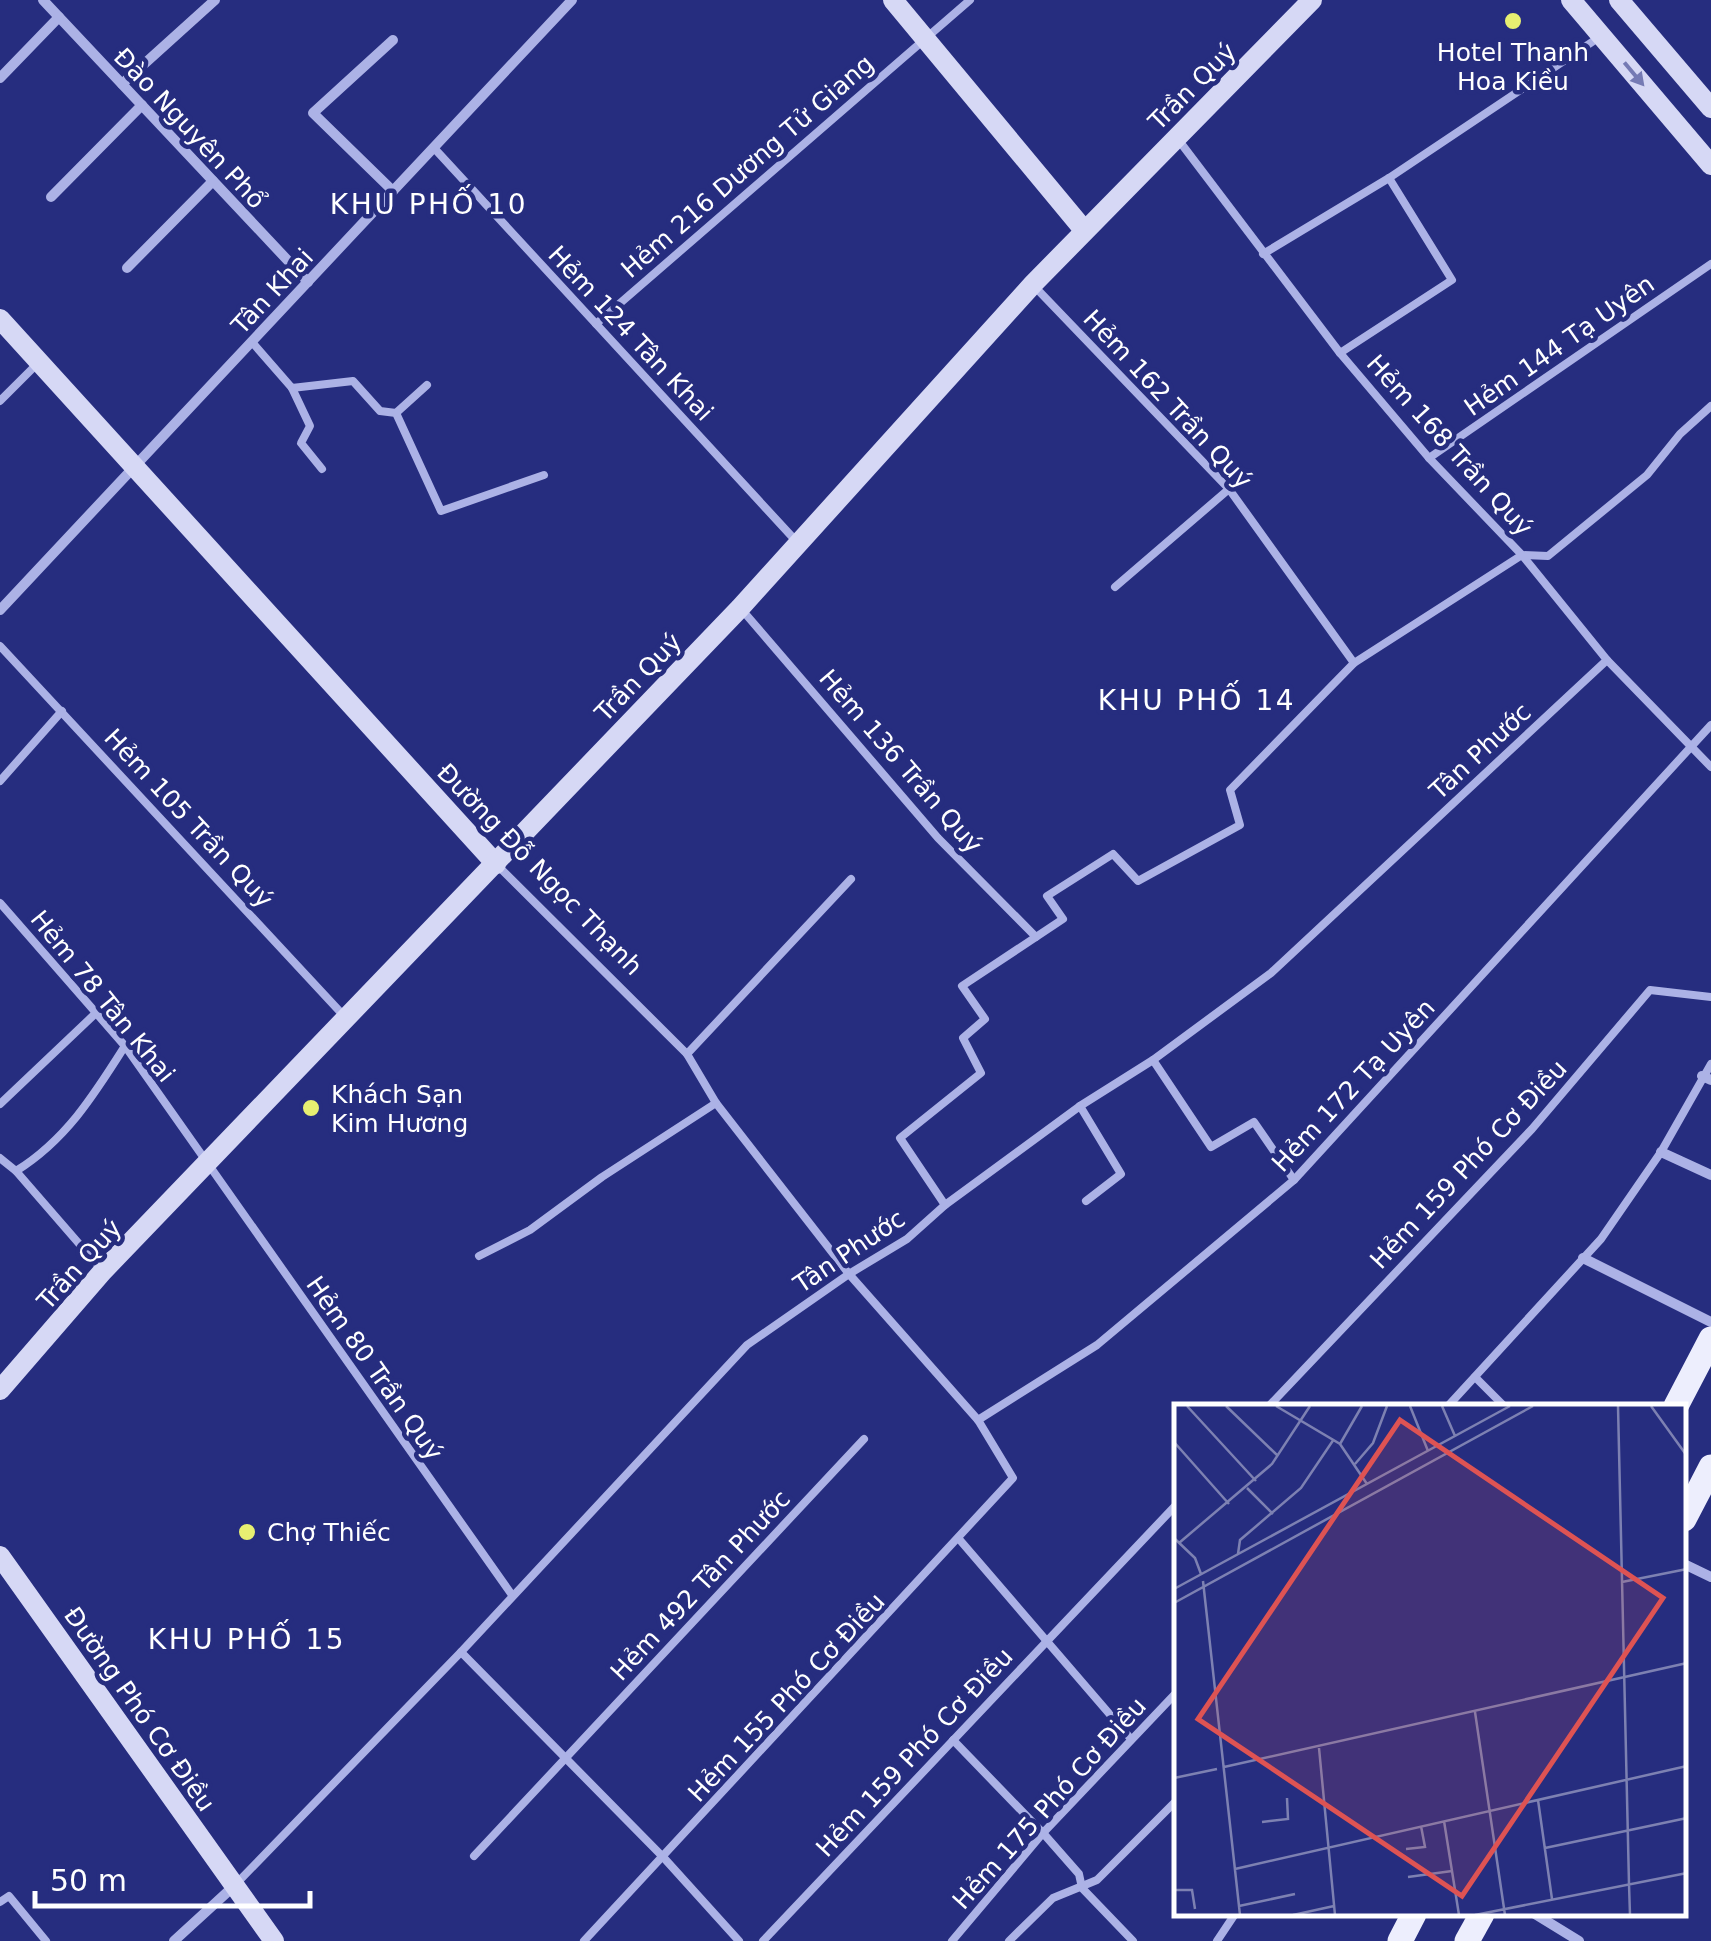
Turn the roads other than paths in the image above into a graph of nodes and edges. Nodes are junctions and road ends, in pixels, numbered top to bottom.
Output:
1 (43, 0) edge
2 (215, 0) edge
3 (572, 0) edge
4 (893, 0) edge
5 (970, 0) edge
6 (1312, 0) edge
7 (1571, 0) edge
8 (1620, 0) edge
9 (59, 17) junction
10 (1602, 36) junction
11 (924, 37) junction
12 (393, 40) dead end
13 (0, 78) edge
14 (122, 84) junction
15 (142, 105) junction
16 (1711, 108) edge
17 (1176, 137) junction
18 (434, 148) junction
19 (1711, 165) edge
20 (1389, 178) junction
21 (213, 181) junction
22 (393, 192) junction
23 (51, 198) dead end
24 (1084, 230) junction
25 (1263, 254) junction
26 (1711, 264) edge
27 (128, 268) dead end
28 (308, 282) junction
29 (1032, 284) junction
30 (0, 319) edge
31 (596, 324) junction
32 (252, 342) junction
33 (1340, 352) junction
34 (40, 362) junction
35 (427, 385) dead end
36 (292, 388) junction
37 (0, 401) edge
38 (1711, 406) edge
39 (396, 413) junction
40 (1429, 458) junction
41 (135, 466) junction
42 (322, 469) dead end
43 (544, 475) dead end
44 (1229, 489) junction
45 (799, 544) junction
46 (1522, 555) junction
47 (1115, 587) dead end
48 (740, 608) junction
49 (0, 610) edge
50 (0, 646) edge
51 (1607, 660) junction
52 (1354, 663) junction
53 (62, 711) junction
54 (1711, 725) edge
55 (1690, 745) junction
56 (1711, 767) edge
57 (0, 781) edge
58 (496, 864) junction
59 (852, 879) dead end
60 (0, 902) edge
61 (1036, 937) junction
62 (1711, 997) edge
63 (97, 1012) junction
64 (347, 1018) junction
65 (125, 1046) junction
66 (687, 1054) junction
67 (1153, 1060) junction
68 (1711, 1064) edge
69 (1707, 1078) edge
70 (716, 1103) junction
71 (0, 1104) edge
72 (1080, 1106) junction
73 (1661, 1152) junction
74 (0, 1158) edge
75 (206, 1165) junction
76 (16, 1171) junction
77 (1711, 1175) edge
78 (1294, 1180) junction
79 (1086, 1202) dead end
80 (945, 1205) junction
81 (479, 1256) dead end
82 (1584, 1258) junction
83 (104, 1271) junction
84 (849, 1274) junction
85 (1711, 1322) edge
86 (1711, 1339) edge
87 (1475, 1376) junction
88 (0, 1390) edge
89 (1272, 1404) edge
90 (1450, 1404) edge
91 (1502, 1404) edge
92 (1677, 1404) edge
93 (978, 1420) junction
94 (864, 1438) dead end
95 (1711, 1466) edge
96 (1013, 1478) joint
97 (1174, 1506) edge
98 (1686, 1515) edge
99 (959, 1540) junction
100 (0, 1556) edge
101 (1686, 1565) edge
102 (1711, 1577) edge
103 (512, 1595) junction
104 (1046, 1642) junction
105 (461, 1652) junction
106 (1174, 1694) edge
107 (1131, 1739) junction
108 (953, 1740) junction
109 (564, 1759) junction
110 (1174, 1803) edge
111 (1044, 1832) junction
112 (474, 1856) dead end
113 (664, 1858) junction
114 (234, 1886) junction
115 (1082, 1888) junction
116 (0, 1902) edge
117 (1234, 1916) edge
118 (1413, 1916) edge
119 (1481, 1916) edge
120 (1538, 1916) edge
121 (957, 1939) edge
122 (46, 1941) edge
123 (174, 1941) edge
124 (274, 1941) edge
125 (584, 1941) edge
126 (739, 1941) edge
127 (763, 1941) edge
128 (1009, 1941) edge
129 (1133, 1941) edge
130 (1217, 1941) edge
131 (1400, 1941) edge
132 (1468, 1941) edge
133 (1579, 1941) edge

1 - 9 street, Đào Nguyên Phổ
2 - 14 street
3 - 18 street, Tân Khai
4 - 11 street
5 - 11 lane, Hẻm 216 Dương Tử Giang
6 - 17 street, Trần Quý
7 - 10 street
8 - 16 street
9 - 13 street
9 - 14 street, Đào Nguyên Phổ
10 -> 19 street
10 - 20 lane
11 - 24 street
11 - 31 lane, Hẻm 216 Dương Tử Giang
12 - 22 street
14 - 15 street, Đào Nguyên Phổ
15 - 21 street, Đào Nguyên Phổ
15 - 23 street
17 - 24 street, Trần Quý
17 - 25 lane, Hẻm 168 Trần Quý
18 - 22 street, Tân Khai
18 - 31 lane, Hẻm 124 Tân Khai
20 - 25 lane
20 - 33 lane
21 - 27 street
21 - 28 street, Đào Nguyên Phổ
22 - 28 street, Tân Khai
24 - 29 street, Trần Quý
25 - 33 lane, Hẻm 168 Trần Quý
26 - 40 lane, Hẻm 144 Tạ Uyên
28 - 32 street, Tân Khai
29 - 44 lane, Hẻm 162 Trần Quý
29 - 45 street, Trần Quý
30 - 34 street, Đường Đỗ Ngọc Thạnh
31 - 45 lane, Hẻm 124 Tân Khai
32 - 36 lane
32 - 41 street, Tân Khai
33 - 40 lane, Hẻm 168 Trần Quý
34 - 37 lane
34 - 41 street, Đường Đỗ Ngọc Thạnh
35 - 39 lane
36 - 39 lane
36 - 42 lane
38 - 46 lane
39 - 43 lane
40 - 46 lane, Hẻm 168 Trần Quý
41 - 49 street, Tân Khai
41 - 58 street, Đường Đỗ Ngọc Thạnh
44 - 47 lane
44 - 52 lane, Hẻm 162 Trần Quý
45 - 48 street, Trần Quý
46 - 51 lane, Hẻm 168 Trần Quý
46 - 52 lane
48 - 58 street, Trần Quý
48 - 61 lane, Hẻm 136 Trần Quý
50 - 53 lane, Hẻm 105 Trần Quý
51 - 55 lane, Hẻm 168 Trần Quý
51 - 67 lane, Tân Phước
52 - 61 lane
53 - 57 lane
53 - 64 lane, Hẻm 105 Trần Quý
54 - 55 lane, Hẻm 172 Tạ Uyên
55 - 56 lane, Hẻm 168 Trần Quý
55 - 78 lane, Hẻm 172 Tạ Uyên
58 - 64 street, Trần Quý
58 - 66 lane, Đường Đỗ Ngọc Thạnh
59 - 66 lane
60 - 63 lane, Hẻm 78 Tân Khai
61 - 80 lane
62 - 89 lane, Hẻm 159 Phó Cơ Điều
63 - 65 lane, Hẻm 78 Tân Khai
63 - 71 lane
64 - 75 street, Trần Quý
65 - 75 lane, Hẻm 78 Tân Khai
65 - 76 lane
66 - 70 lane, Đường Đỗ Ngọc Thạnh
67 - 72 lane, Tân Phước
67 - 78 lane
68 - 69 lane
69 - 73 lane
70 - 81 lane
70 - 84 lane, Đường Đỗ Ngọc Thạnh
72 - 79 lane
72 - 80 lane, Tân Phước
73 - 77 street
73 - 82 lane
74 - 76 lane
75 - 83 street, Trần Quý
75 - 103 lane, Hẻm 80 Trần Quý
76 - 83 lane
78 - 93 lane, Hẻm 172 Tạ Uyên
80 - 84 lane, Tân Phước
82 - 85 street
82 - 87 lane
83 - 88 street, Trần Quý
84 - 93 lane, Đường Đỗ Ngọc Thạnh
84 - 103 lane, Tân Phước
86 - 92 main road
87 - 90 lane
87 - 91 lane
93 - 96 lane, Đường Đỗ Ngọc Thạnh
94 - 109 lane, Hẻm 492 Tân Phước
95 - 98 main road
96 - 99 lane, Hẻm 155 Phó Cơ Điều
97 - 104 lane, Hẻm 159 Phó Cơ Điều
99 - 104 lane
99 - 113 lane, Hẻm 155 Phó Cơ Điều
100 - 114 street, Đường Phó Cơ Điều
101 - 102 street
103 - 105 lane, Tân Phước
104 - 107 lane
104 - 108 lane, Hẻm 159 Phó Cơ Điều
105 - 109 lane
105 - 114 lane, Tân Phước
106 - 107 lane, Hẻm 175 Phó Cơ Điều
107 - 111 lane, Hẻm 175 Phó Cơ Điều
108 - 111 lane
108 - 127 lane, Hẻm 159 Phó Cơ Điều
109 - 112 lane, Hẻm 492 Tân Phước
109 - 113 lane
110 - 115 lane
111 - 115 lane
111 - 121 lane, Hẻm 175 Phó Cơ Điều
113 - 125 lane, Hẻm 155 Phó Cơ Điều
113 - 126 lane
114 - 123 street, Tân Phước
114 - 124 street, Đường Phó Cơ Điều
115 - 128 lane
115 - 129 lane
116 - 122 lane
117 - 130 lane
118 - 131 main road
119 - 132 main road
120 - 133 street

